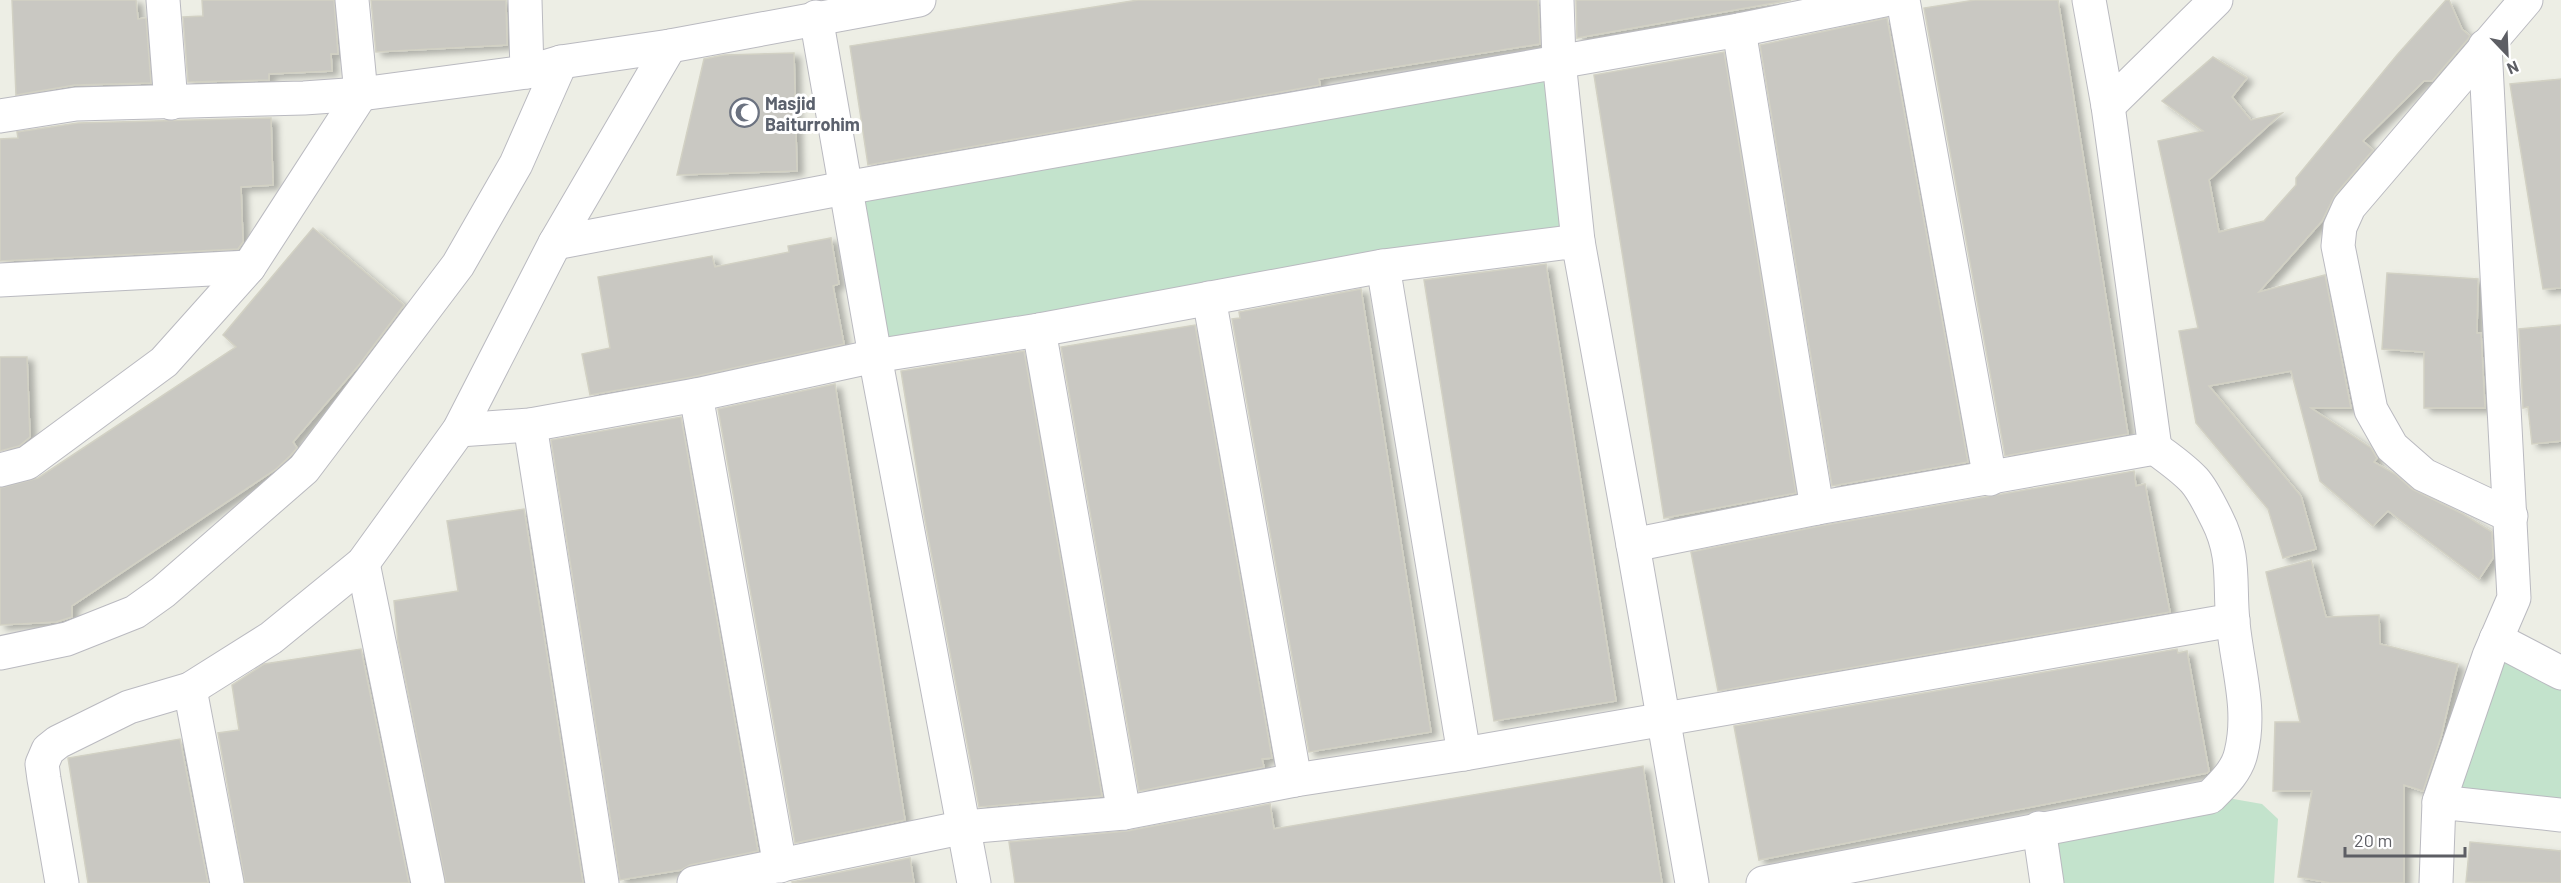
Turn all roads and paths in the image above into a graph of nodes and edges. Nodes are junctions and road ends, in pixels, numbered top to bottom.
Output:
1 (163, 0) edge
2 (352, 0) edge
3 (525, 0) edge
4 (919, 0) edge
5 (1557, 0) edge
6 (1884, 0) edge
7 (1903, 0) edge
8 (2089, 0) edge
9 (2216, 0) edge
10 (2526, 0) edge
11 (861, 5) edge
12 (816, 17) junction
13 (1739, 30) junction
14 (2485, 46) junction
15 (665, 47) junction
16 (1558, 61) junction
17 (561, 62) junction
18 (527, 72) junction
19 (361, 94) junction
20 (171, 103) junction
21 (2108, 106) junction
22 (1, 109) edge
23 (844, 188) junction
24 (1578, 241) junction
25 (555, 243) junction
26 (1383, 266) junction
27 (249, 267) junction
28 (0, 280) edge
29 (1209, 298) junction
30 (1039, 330) junction
31 (875, 356) junction
32 (696, 395) junction
33 (530, 425) junction
34 (459, 430) junction
35 (2155, 448) junction
36 (0, 470) edge
37 (1990, 479) junction
38 (1816, 508) junction
39 (2511, 516) junction
40 (1633, 545) junction
41 (363, 563) junction
42 (2233, 620) junction
43 (2496, 639) junction
44 (0, 653) edge
45 (2561, 672) edge
46 (190, 689) junction
47 (1661, 720) junction
48 (1464, 754) junction
49 (1295, 780) junction
50 (2439, 802) junction
51 (1124, 813) junction
52 (2561, 815) edge
53 (964, 827) junction
54 (2039, 828) junction
55 (780, 866) junction
56 (62, 883) edge
57 (227, 883) edge
58 (428, 883) edge
59 (602, 883) edge
60 (694, 883) edge
61 (974, 883) edge
62 (1692, 883) edge
63 (1763, 883) edge
64 (2047, 883) edge
65 (2436, 883) edge

1 - 20 street
2 - 19 street
3 - 18 street
4 - 11 street
5 - 16 street
6 - 13 street
7 - 37 street
8 - 21 street
9 - 21 street
10 - 14 street
11 - 12 street
12 - 15 street
12 - 23 street
13 - 16 street
13 - 38 street
14 - 39 street
14 - 39 street
15 - 17 street
15 - 25 street
16 - 23 street
16 - 24 street
17 - 18 street
17 - 44 street
18 - 19 street
19 - 20 street
19 - 27 street
20 - 22 street
21 - 35 street
23 - 25 street
23 - 31 street
24 - 26 street
24 - 40 street
25 - 34 street
26 - 29 street
26 - 48 street
27 - 28 street
27 - 36 street
29 - 30 street
29 - 49 street
30 - 31 street
30 - 51 street
31 - 32 street
31 - 53 street
32 - 33 street
32 - 55 street
33 - 34 street
33 - 59 street
34 - 41 street
35 - 37 street
35 - 42 street
37 - 38 street
38 - 40 street
39 - 43 street
40 - 47 street
41 - 46 street
41 - 58 street
42 - 47 street
42 - 54 street
43 - 45 street
43 - 50 street
46 - 56 street
46 - 57 street
47 - 48 street
47 - 62 street
48 - 49 street
49 - 51 street
50 - 52 street
50 - 65 street
51 - 53 street
53 - 55 street
53 - 61 street
54 - 63 street
54 - 64 street
55 - 60 street

